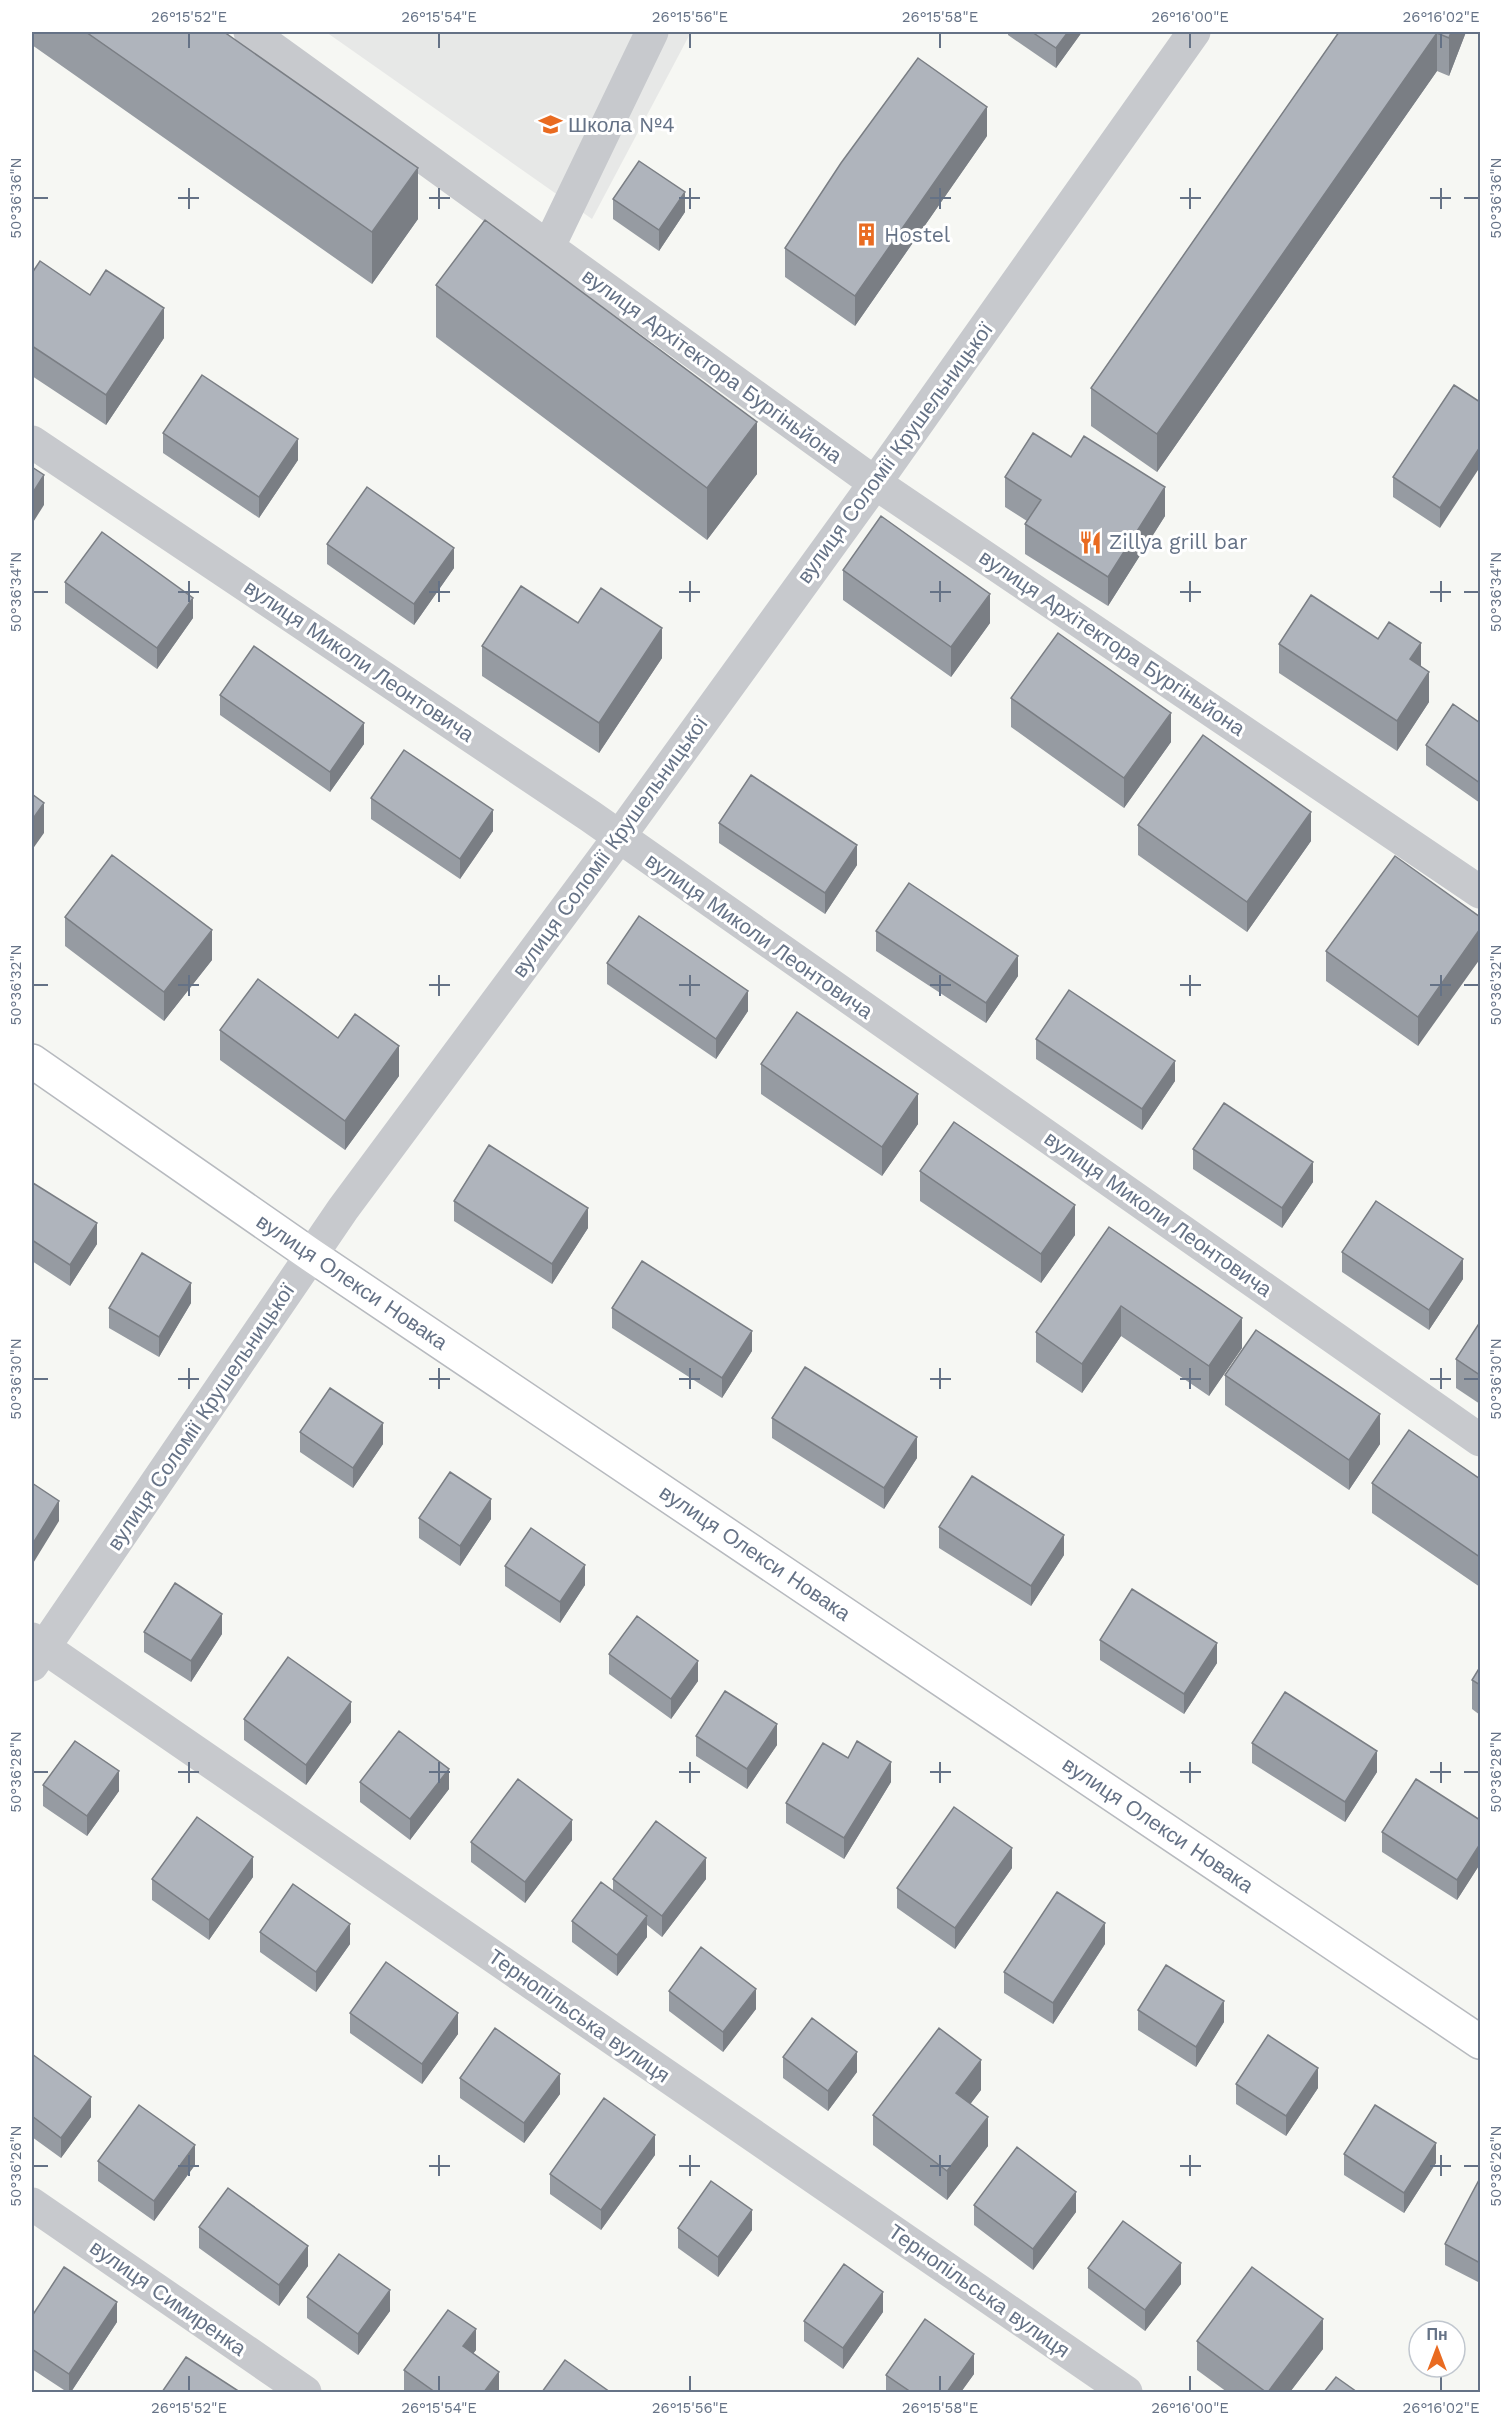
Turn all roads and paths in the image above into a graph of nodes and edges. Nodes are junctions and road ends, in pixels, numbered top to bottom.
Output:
1 (250, 32) edge
2 (652, 32) edge
3 (1194, 32) edge
4 (548, 248) junction
5 (32, 442) edge
6 (875, 483) junction
7 (619, 837) junction
8 (1480, 892) edge
9 (32, 1061) edge
10 (311, 1255) junction
11 (1480, 1440) edge
12 (35, 1650) edge
13 (1480, 2042) edge
14 (32, 2204) edge
15 (304, 2392) edge
16 (1126, 2392) edge

1 - 4 street, вулиця Архітектора Бургіньйона
2 - 4 street
3 - 6 street, вулиця Соломії Крушельницької
4 - 6 street, вулиця Архітектора Бургіньйона
5 - 7 street, вулиця Миколи Леонтовича
6 - 7 street, вулиця Соломії Крушельницької
6 - 8 street, вулиця Архітектора Бургіньйона
7 - 10 street, вулиця Соломії Крушельницької
7 - 11 street, вулиця Миколи Леонтовича
9 - 10 main road, вулиця Олекси Новака
10 - 12 street, вулиця Соломії Крушельницької
10 - 13 main road, вулиця Олекси Новака
12 - 16 street, Тернопільська вулиця
14 - 15 street, вулиця Симиренка

